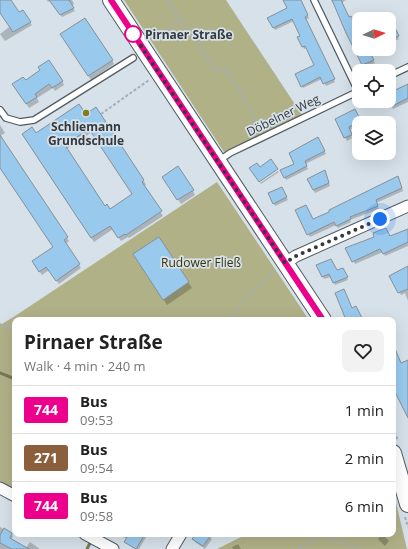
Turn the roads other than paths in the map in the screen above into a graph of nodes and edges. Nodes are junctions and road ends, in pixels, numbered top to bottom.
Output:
1 (111, 0) edge
2 (314, 0) edge
3 (133, 58) dead end
4 (408, 67) edge
5 (396, 73) edge
6 (352, 77) edge
7 (352, 94) edge
8 (0, 110) edge
9 (218, 161) junction
10 (408, 206) edge
11 (285, 263) junction
12 (321, 317) edge
13 (399, 458) edge
14 (0, 488) edge
15 (12, 494) edge
16 (408, 504) edge
17 (91, 537) edge
18 (179, 537) edge
19 (113, 549) edge
20 (172, 549) edge

1 - 9 street
2 - 6 lane
3 - 8 lane
4 - 5 lane
7 - 9 lane, Döbelner Weg
9 - 11 street
10 - 11 street
11 - 12 street
13 - 16 street
14 - 15 street
17 - 19 street
18 - 20 street

